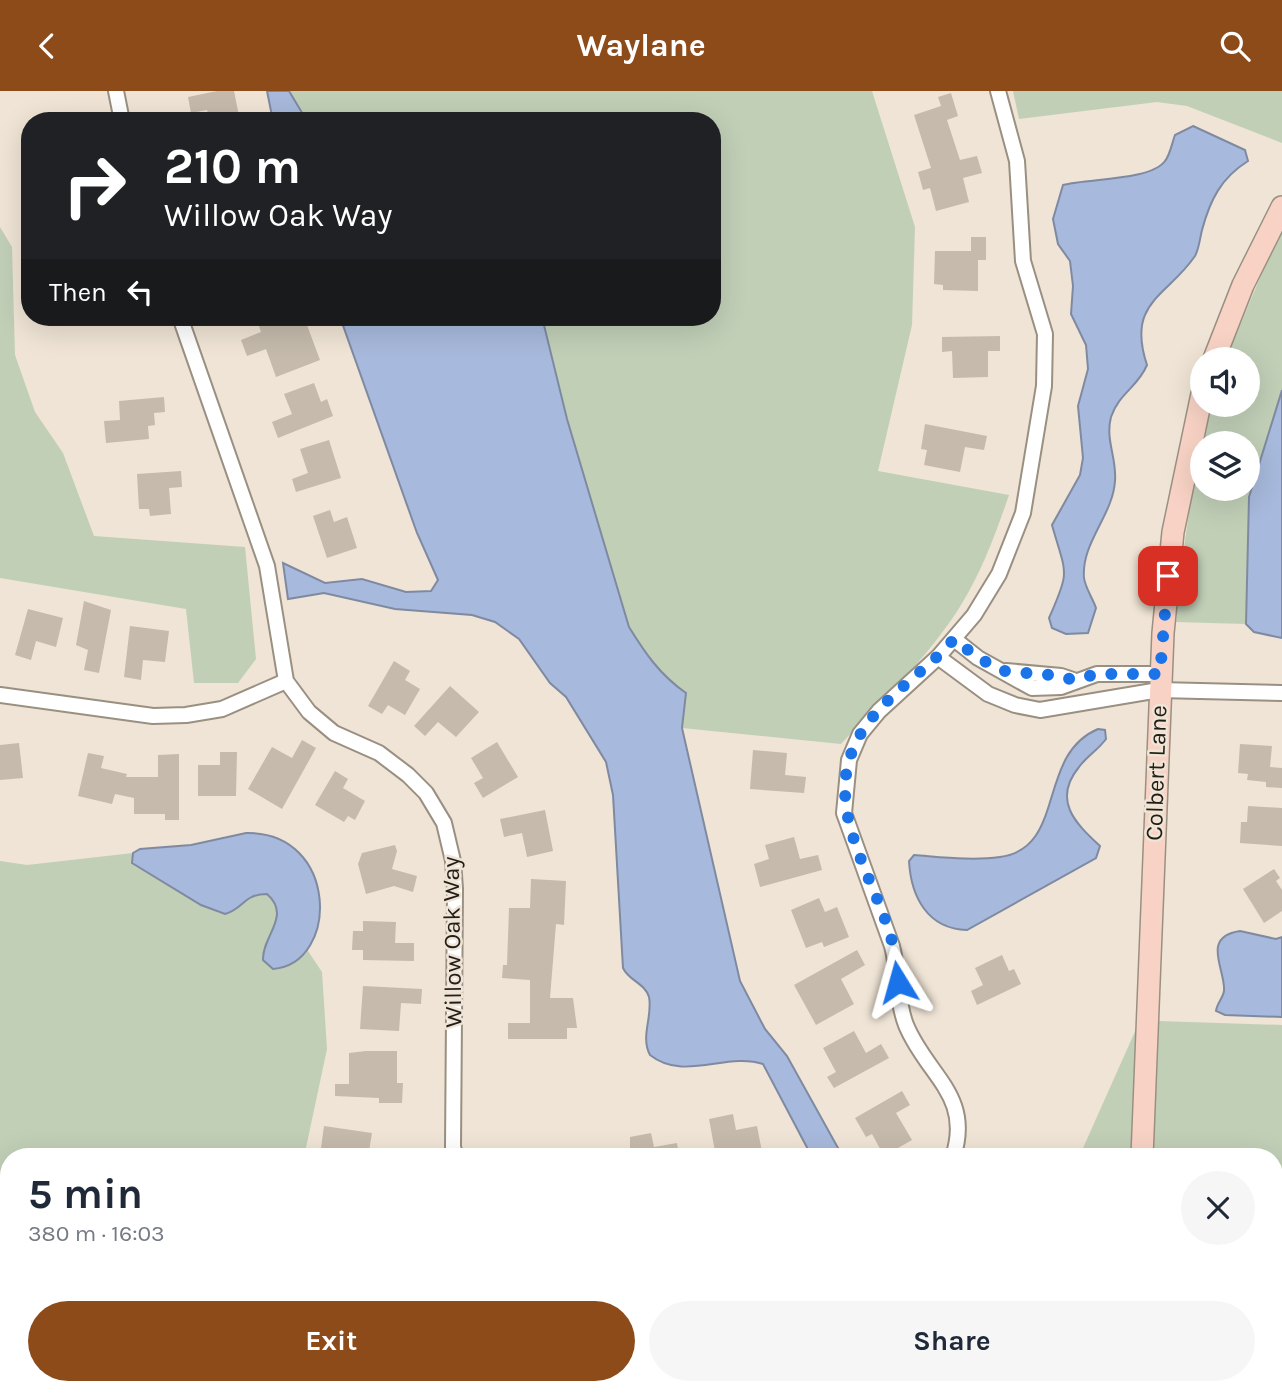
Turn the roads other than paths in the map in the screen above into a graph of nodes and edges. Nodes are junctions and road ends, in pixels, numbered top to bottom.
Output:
1 (116, 91) edge
2 (998, 91) edge
3 (120, 112) edge
4 (1282, 207) edge
5 (183, 326) edge
6 (1219, 347) edge
7 (1197, 417) edge
8 (954, 639) junction
9 (939, 657) junction
10 (1152, 679) junction
11 (286, 681) junction
12 (1282, 693) edge
13 (0, 695) edge
14 (453, 1148) edge
15 (956, 1148) edge
16 (1142, 1148) edge

1 - 3 street
2 - 8 street
4 - 6 street
5 - 11 street, Willow Oak Way
7 - 10 street, Colbert Lane
8 - 9 street
8 - 10 street
9 - 10 street
9 - 15 street
10 - 12 street
10 - 16 street, Colbert Lane
11 - 13 street
11 - 14 street, Willow Oak Way

